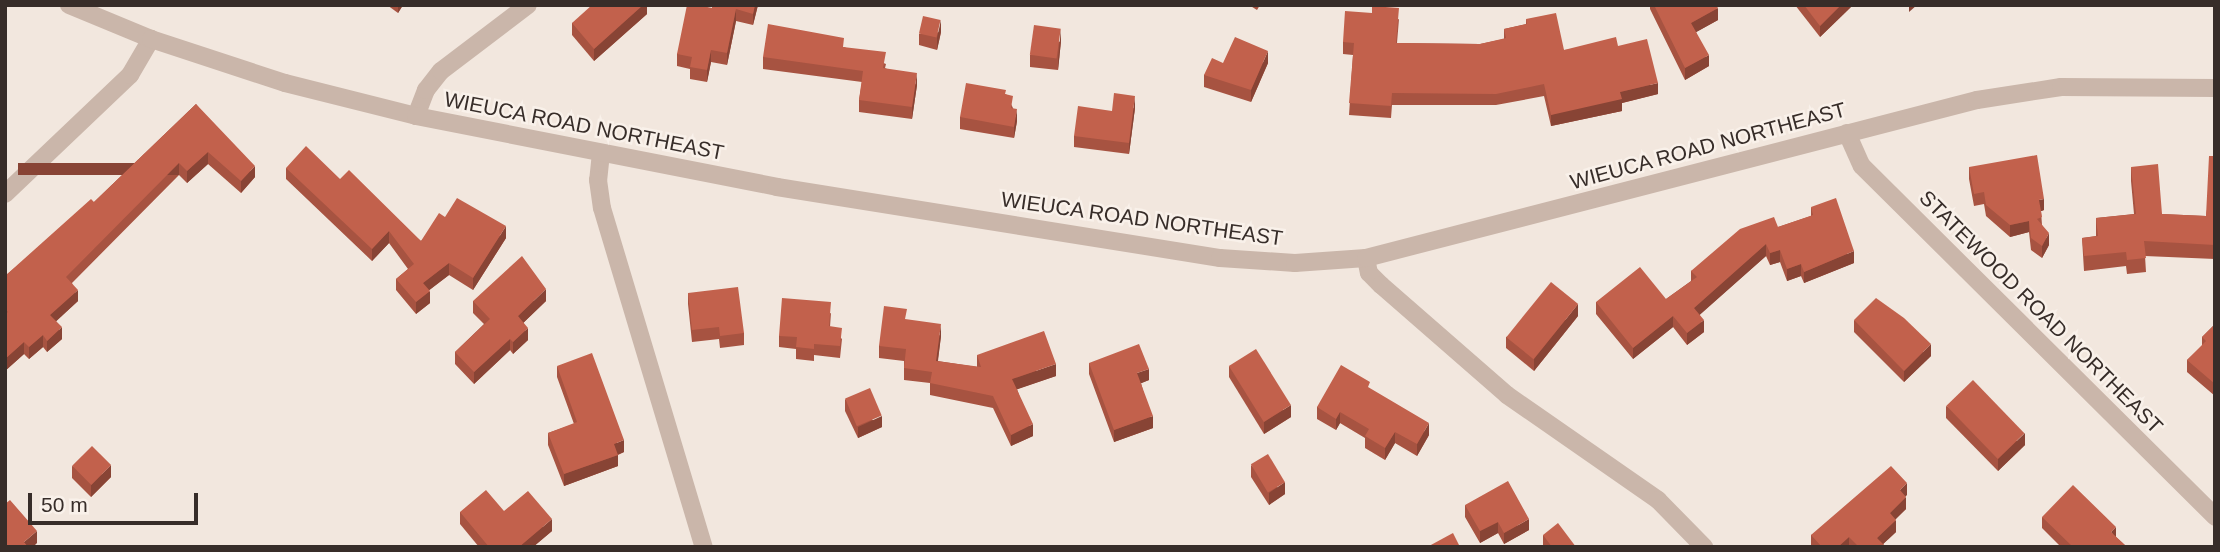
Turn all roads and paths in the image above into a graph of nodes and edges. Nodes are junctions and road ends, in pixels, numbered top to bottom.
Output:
1 (69, 5) edge
2 (528, 5) edge
3 (151, 39) junction
4 (2215, 88) edge
5 (416, 116) junction
6 (1847, 133) junction
7 (601, 153) junction
8 (5, 194) edge
9 (1366, 258) junction
10 (2215, 517) edge
11 (704, 547) edge
12 (1704, 547) edge

1 - 3 street, WIEUCA ROAD NORTHEAST
2 - 5 street
3 - 5 street, WIEUCA ROAD NORTHEAST
3 - 8 street
4 - 6 street, WIEUCA ROAD NORTHEAST
5 - 7 street, WIEUCA ROAD NORTHEAST
6 - 9 street, WIEUCA ROAD NORTHEAST
6 - 10 street, STATEWOOD ROAD NORTHEAST
7 - 9 street, WIEUCA ROAD NORTHEAST
7 - 11 street
9 - 12 street

